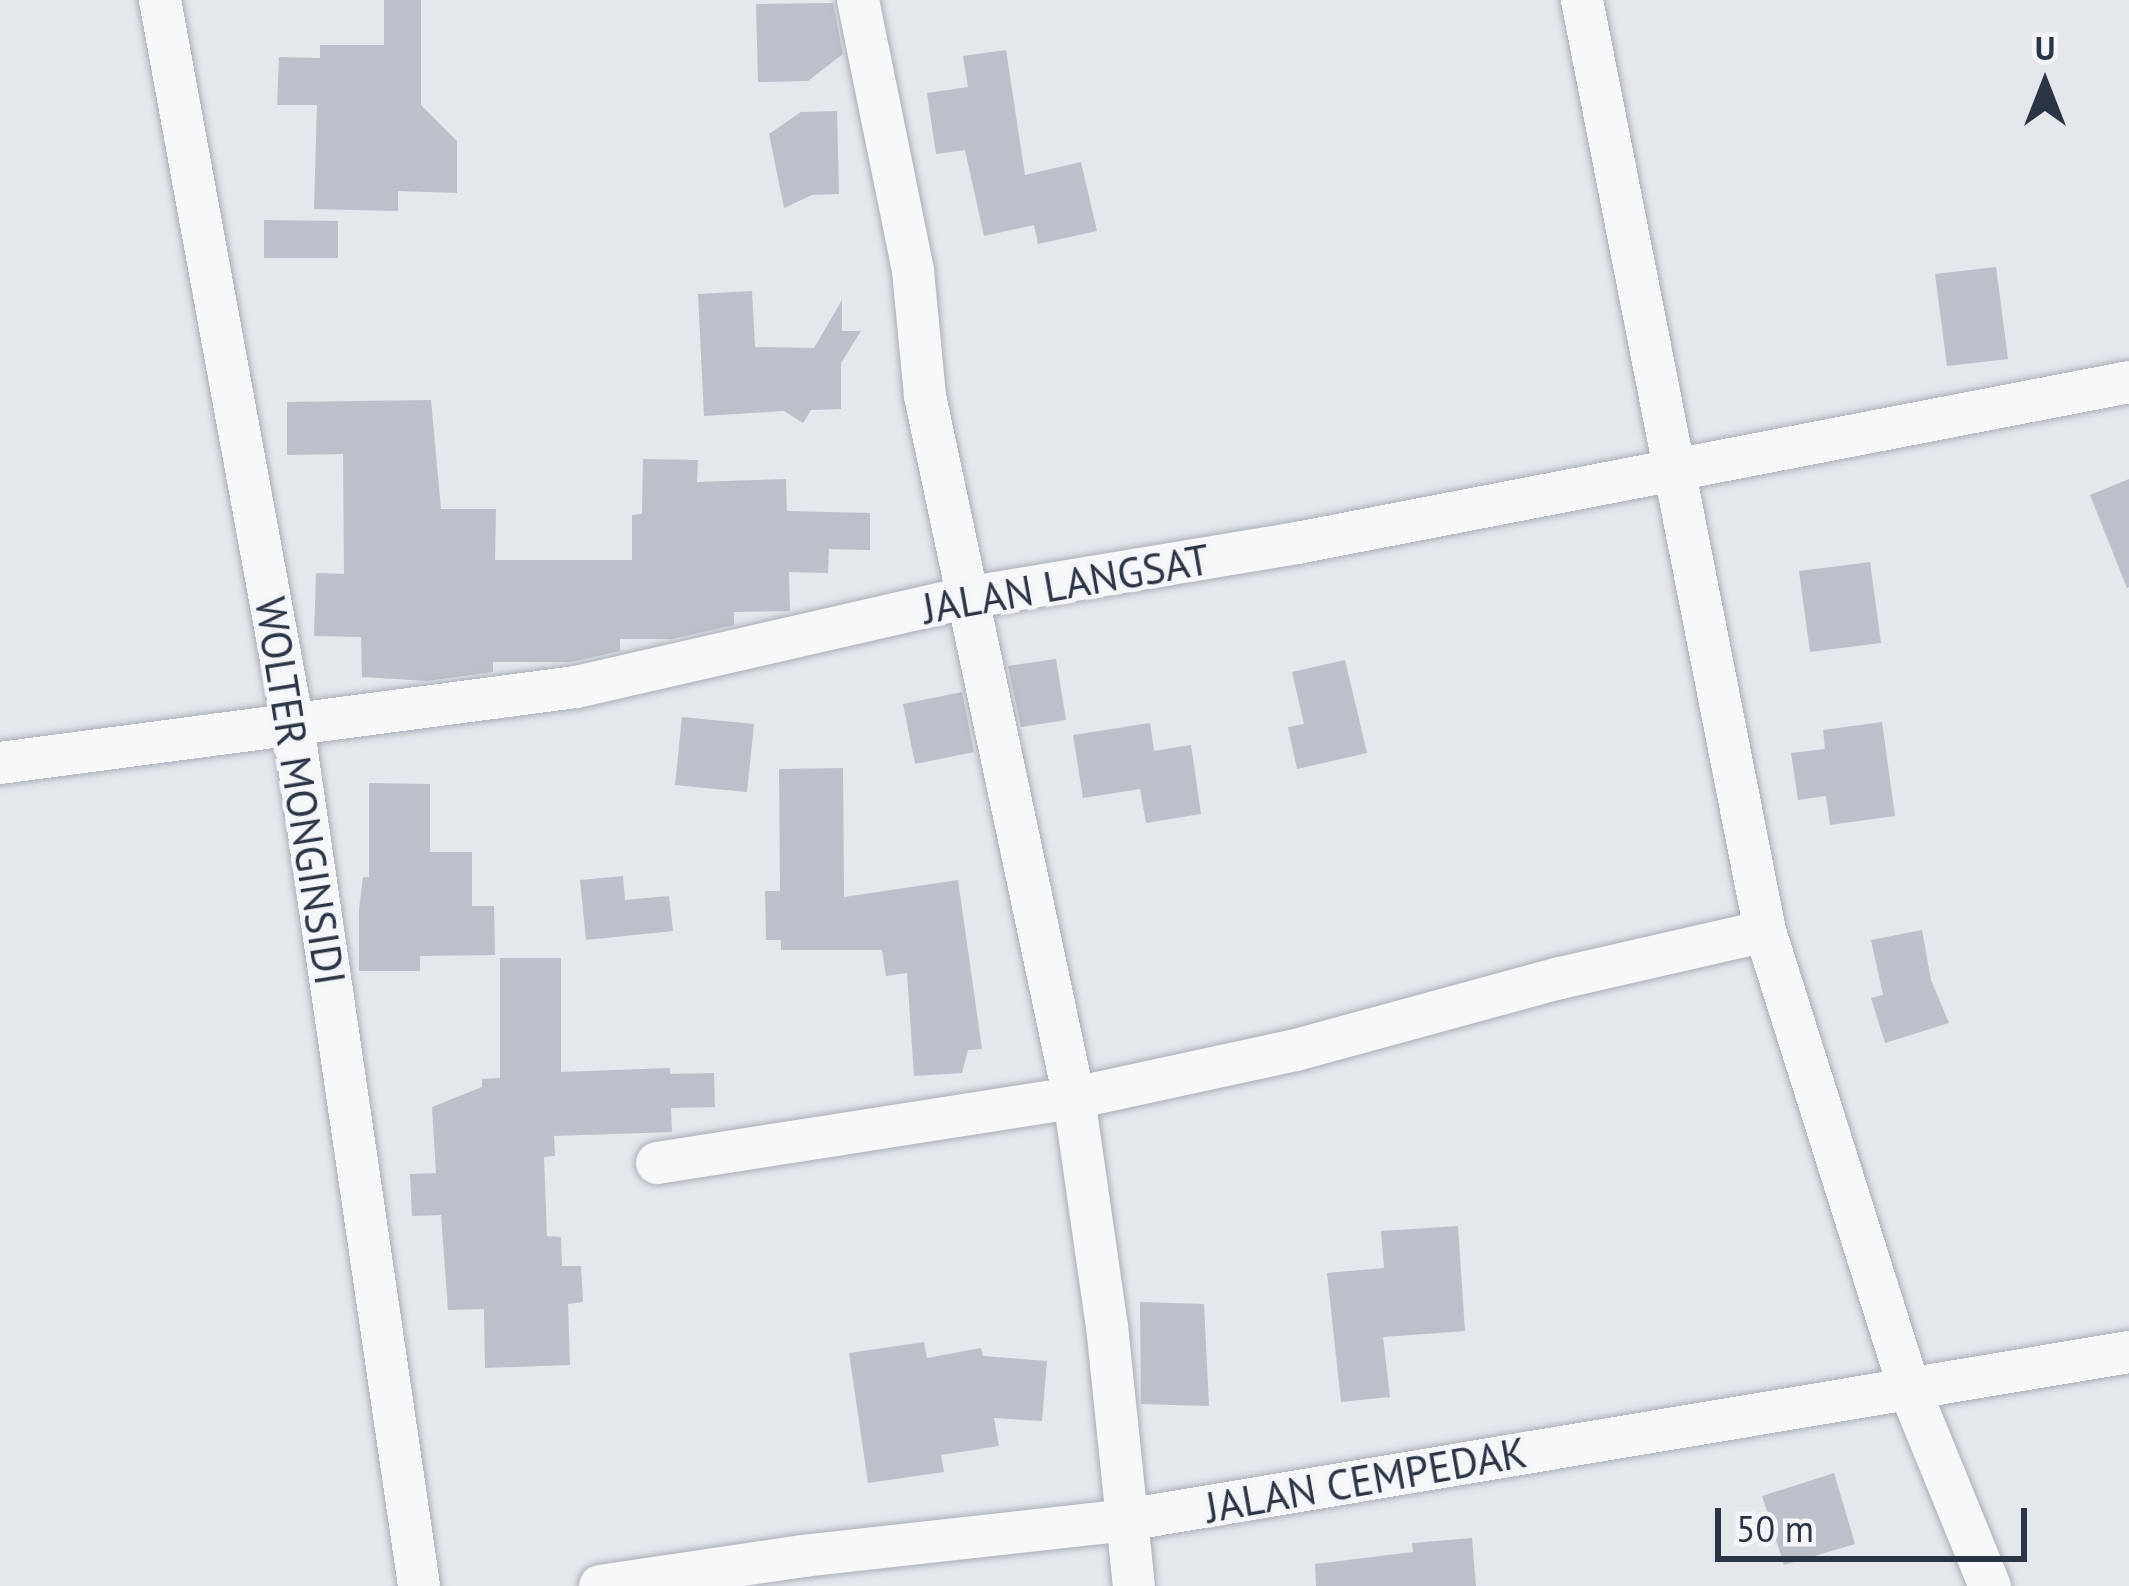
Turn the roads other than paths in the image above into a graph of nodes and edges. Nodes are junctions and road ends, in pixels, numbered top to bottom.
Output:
1 (160, 0) edge
2 (858, 0) edge
3 (1582, 0) edge
4 (2129, 382) edge
5 (1677, 471) junction
6 (965, 598) junction
7 (293, 725) junction
8 (0, 763) edge
9 (1765, 931) junction
10 (1074, 1098) junction
11 (656, 1162) dead end
12 (2129, 1352) edge
13 (1910, 1388) junction
14 (1126, 1520) junction
15 (419, 1586) edge
16 (599, 1586) edge
17 (1134, 1586) edge
18 (1990, 1586) edge

1 - 7 street, WOLTER MONGINSIDI
2 - 6 street
3 - 5 street
4 - 5 street, JALAN LANGSAT
5 - 6 street, JALAN LANGSAT
5 - 9 street
6 - 7 street, JALAN LANGSAT
6 - 10 street
7 - 8 street, JALAN LANGSAT
7 - 15 street, WOLTER MONGINSIDI
9 - 10 street
9 - 13 street
10 - 11 street
10 - 14 street
12 - 13 street, JALAN CEMPEDAK
13 - 14 street, JALAN CEMPEDAK
13 - 18 street
14 - 16 street, JALAN CEMPEDAK
14 - 17 street

